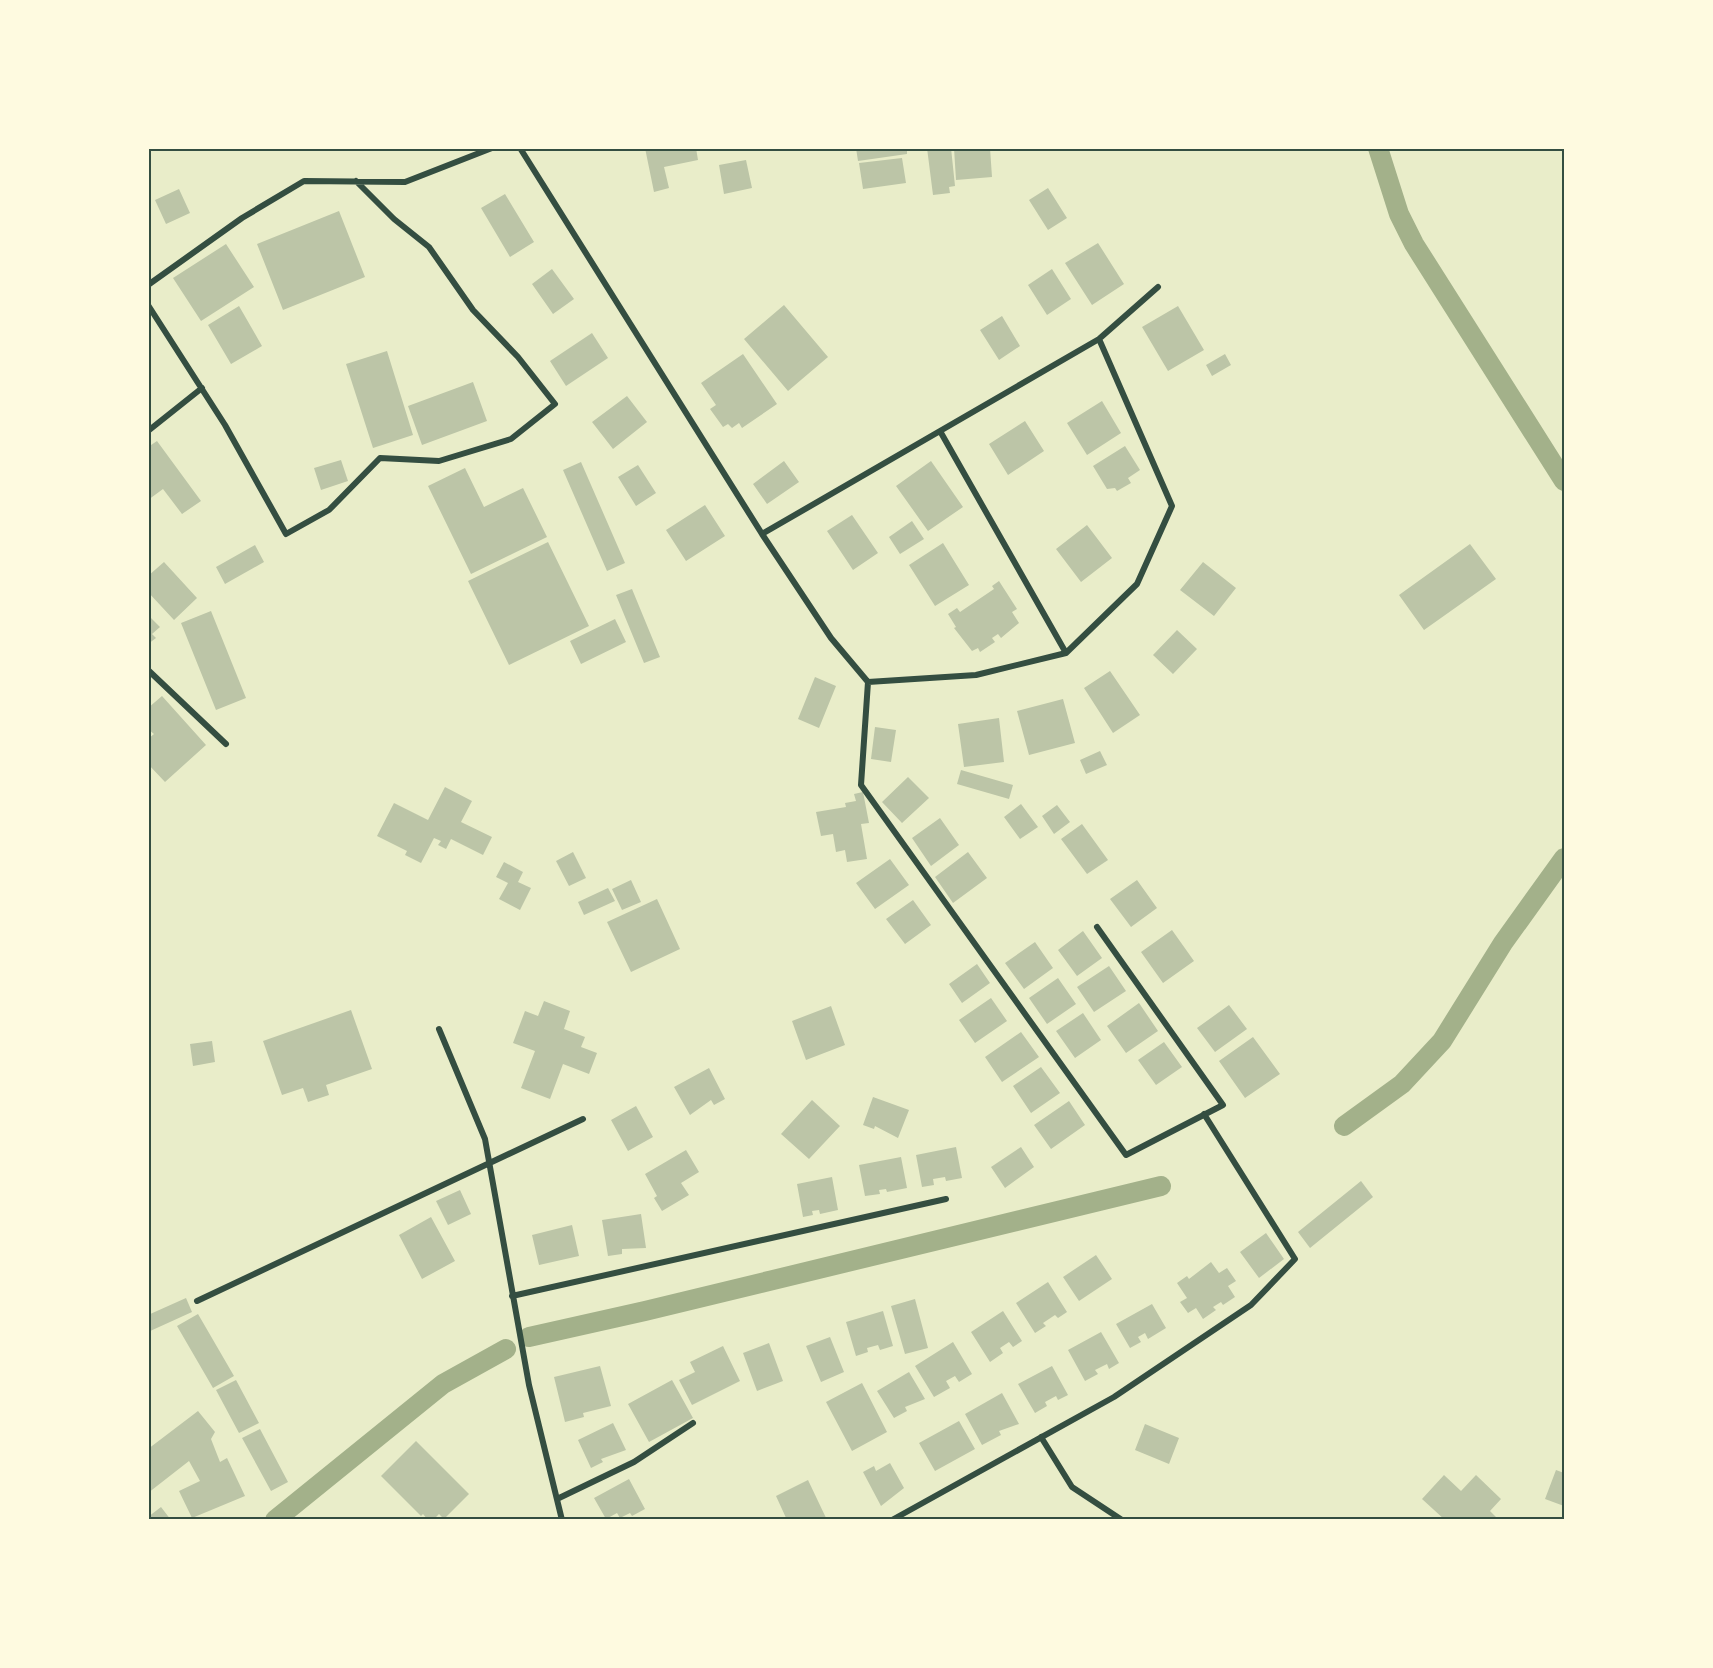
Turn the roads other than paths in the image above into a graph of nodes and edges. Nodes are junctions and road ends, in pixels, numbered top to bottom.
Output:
1 (492, 148) edge
2 (520, 148) edge
3 (356, 181) junction
4 (148, 285) edge
5 (1158, 287) dead end
6 (148, 305) edge
7 (1099, 339) junction
8 (202, 388) junction
9 (148, 430) edge
10 (940, 431) junction
11 (762, 534) junction
12 (1066, 653) junction
13 (148, 670) edge
14 (868, 682) junction
15 (226, 744) dead end
16 (1096, 927) dead end
17 (439, 1029) dead end
18 (1204, 1114) junction
19 (583, 1119) dead end
20 (490, 1164) junction
21 (946, 1199) dead end
22 (512, 1296) junction
23 (197, 1301) dead end
24 (693, 1423) dead end
25 (1041, 1437) junction
26 (556, 1499) junction
27 (562, 1520) edge
28 (892, 1520) edge
29 (1122, 1520) edge

1 - 3 street
2 - 11 street
3 - 4 street
3 - 8 street
5 - 7 street
6 - 8 street
7 - 10 street
7 - 12 street
8 - 9 street
10 - 11 street
10 - 12 street
11 - 14 street
12 - 14 street
13 - 15 street
14 - 18 street
16 - 18 street
17 - 20 street
18 - 25 street
19 - 20 street
20 - 22 street
20 - 23 street
21 - 22 street
22 - 26 street
24 - 26 street
25 - 28 street
25 - 29 street
26 - 27 street

